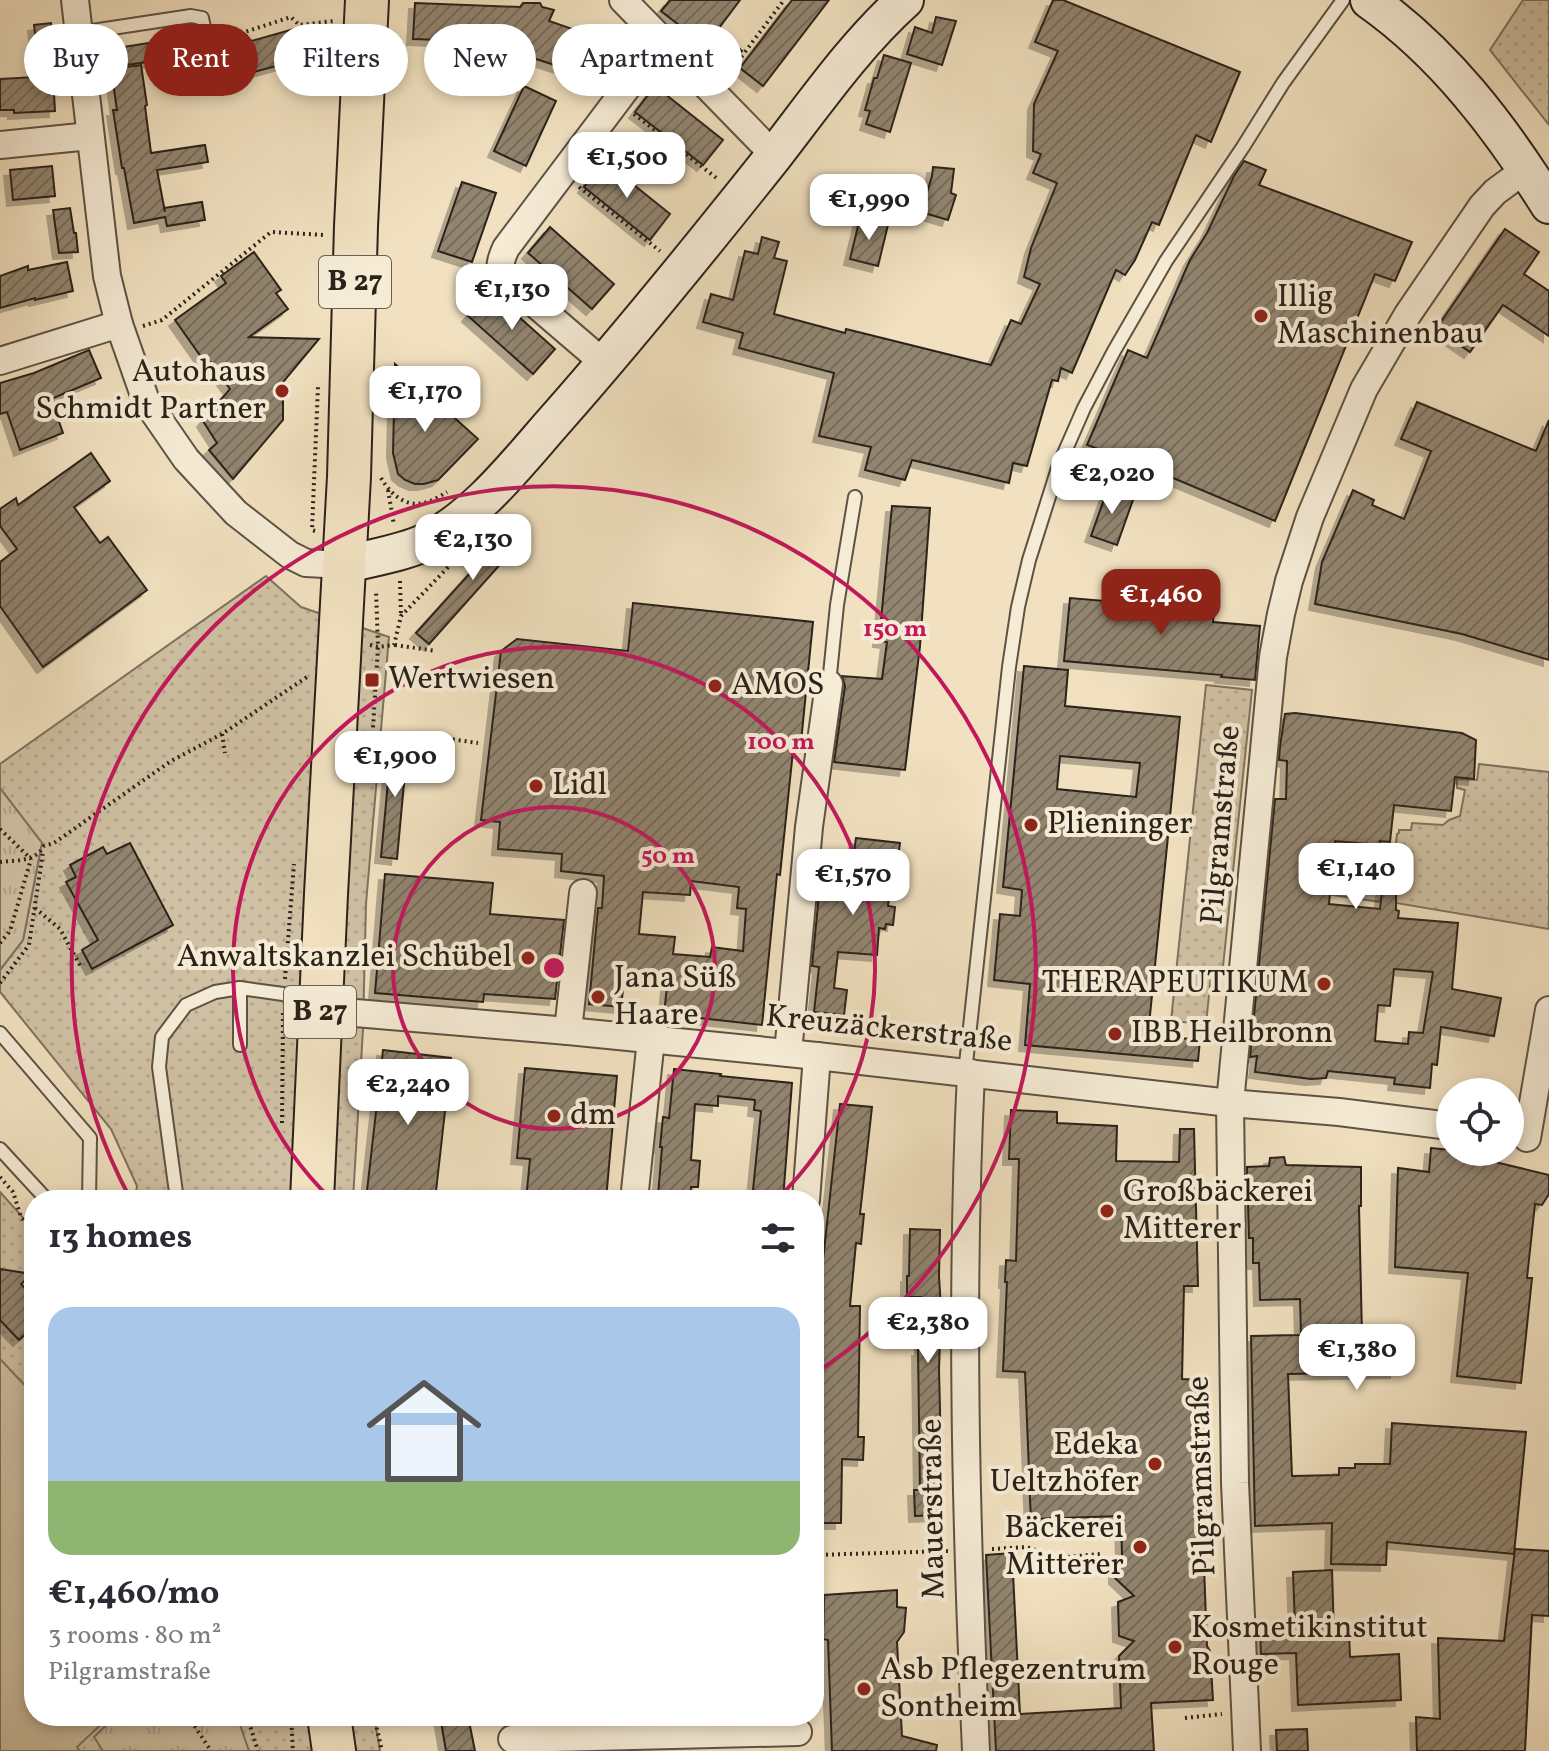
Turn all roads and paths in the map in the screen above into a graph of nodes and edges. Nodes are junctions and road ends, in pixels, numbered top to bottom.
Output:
1 (75, 0) edge
2 (367, 0) edge
3 (623, 0) edge
4 (784, 0) edge
5 (905, 0) edge
6 (1343, 0) edge
7 (1369, 0) edge
8 (328, 22) dead end
9 (78, 24) edge
10 (203, 24) edge
11 (646, 24) edge
12 (128, 26) edge
13 (258, 28) edge
14 (742, 56) edge
15 (86, 96) edge
16 (620, 96) edge
17 (715, 96) edge
18 (616, 101) junction
19 (90, 136) junction
20 (0, 145) edge
21 (774, 155) junction
22 (1526, 169) junction
23 (562, 173) junction
24 (719, 180) dead end
25 (1549, 205) edge
26 (325, 235) dead end
27 (660, 251) dead end
28 (120, 329) junction
29 (0, 361) edge
30 (604, 363) junction
31 (378, 472) dead end
32 (450, 491) dead end
33 (855, 497) dead end
34 (462, 553) dead end
35 (360, 561) junction
36 (394, 645) junction
37 (378, 647) junction
38 (436, 651) dead end
39 (309, 675) dead end
40 (829, 684) joint
41 (222, 734) junction
42 (423, 735) dead end
43 (478, 743) dead end
44 (225, 753) dead end
45 (366, 781) dead end
46 (0, 829) edge
47 (44, 846) junction
48 (31, 859) junction
49 (0, 862) edge
50 (583, 893) dead end
51 (35, 908) junction
52 (0, 943) edge
53 (81, 967) dead end
54 (0, 983) edge
55 (240, 988) junction
56 (320, 1010) junction
57 (1549, 1010) edge
58 (568, 1031) junction
59 (0, 1033) edge
60 (651, 1039) junction
61 (240, 1045) dead end
62 (788, 1053) junction
63 (817, 1056) junction
64 (968, 1073) junction
65 (1230, 1103) junction
66 (1436, 1124) edge
67 (1529, 1139) edge
68 (0, 1149) edge
69 (0, 1177) edge
70 (38, 1190) edge
71 (89, 1190) edge
72 (176, 1190) edge
73 (312, 1190) edge
74 (635, 1190) edge
75 (807, 1190) edge
76 (24, 1220) edge
77 (1245, 1712) junction
78 (1185, 1718) dead end
79 (195, 1726) edge
80 (250, 1726) edge
81 (292, 1726) edge
82 (330, 1726) edge
83 (376, 1726) edge
84 (798, 1733) edge
85 (512, 1735) edge
86 (211, 1751) edge
87 (258, 1751) edge
88 (293, 1751) edge
89 (334, 1751) edge
90 (382, 1751) edge
91 (976, 1751) edge
92 (1247, 1751) edge

1 - 9 street
2 - 35 main road, B 27
3 - 11 street
4 - 14 path
5 - 21 street
6 - 64 lane
7 - 22 street
8 - 13 path
10 - 12 lane
15 - 19 street
16 - 18 street
17 - 21 street
18 - 23 street
18 - 24 path
19 - 20 street
19 - 28 street
21 - 30 street
22 - 25 street
22 - 65 street, Pilgramstraße
23 - 27 path
23 - 30 street
26 - 28 path
28 - 29 street
28 - 35 street
30 - 35 street
31 - 32 path
33 - 40 lane
34 - 36 path
35 - 37 path
35 - 56 main road, B 27
36 - 37 path
36 - 38 path
37 - 45 path
39 - 41 path
40 - 62 street
41 - 44 path
41 - 47 path
42 - 43 path
46 - 48 path
47 - 48 path
47 - 51 path
48 - 49 path
48 - 52 path
50 - 58 street
51 - 53 path
51 - 54 path
55 - 56 lane
55 - 61 lane
55 - 72 lane
56 - 58 street, Kreuzäckerstraße
56 - 73 main road, B 27
57 - 67 street
58 - 60 street, Kreuzäckerstraße
59 - 71 lane
60 - 62 street, Kreuzäckerstraße
60 - 74 street
62 - 63 street, Kreuzäckerstraße
63 - 64 street, Kreuzäckerstraße
63 - 75 street
64 - 65 street, Kreuzäckerstraße
64 - 91 street, Mauerstraße
65 - 66 street, Kreuzäckerstraße
65 - 77 street, Pilgramstraße
68 - 70 lane
69 - 76 path
77 - 78 path
77 - 92 street, Pilgramstraße
79 - 86 path
80 - 87 path
81 - 88 path
82 - 89 main road
83 - 90 path
84 - 85 street

